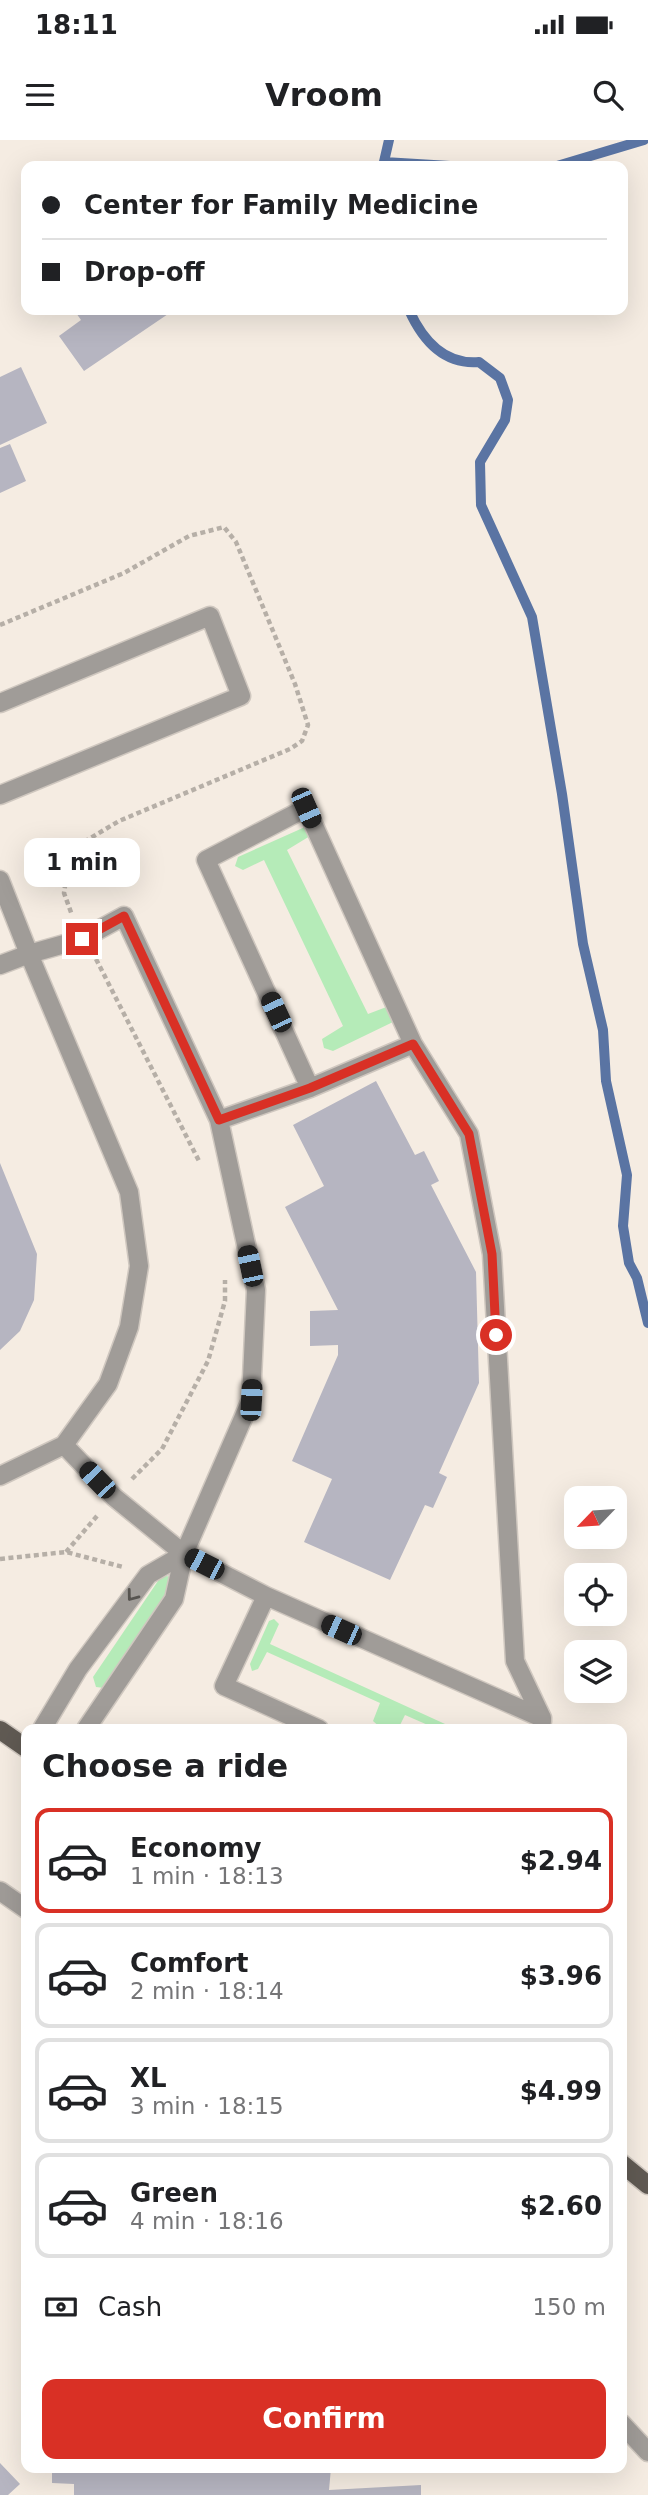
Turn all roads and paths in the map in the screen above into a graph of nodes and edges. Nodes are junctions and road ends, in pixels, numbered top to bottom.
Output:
1 (0, 703) edge
2 (0, 795) edge
3 (0, 880) edge
4 (29, 954) junction
5 (0, 965) edge
6 (413, 1044) junction
7 (310, 1088) junction
8 (219, 1120) junction
9 (64, 1445) junction
10 (0, 1476) edge
11 (184, 1554) junction
12 (0, 1559) edge
13 (148, 1574) junction
14 (266, 1596) junction
15 (45, 1724) edge
16 (89, 1724) edge
17 (308, 1724) edge
18 (542, 1724) edge
19 (0, 1730) edge
20 (21, 1745) edge
21 (0, 1891) edge
22 (21, 1906) edge
23 (627, 2168) edge
24 (648, 2185) edge
25 (627, 2429) edge
26 (648, 2452) edge

1 - 2 lane
3 - 4 lane
4 - 5 lane
4 - 8 lane
4 - 9 lane
6 - 7 lane
6 - 7 lane
6 - 18 lane
7 - 8 lane
8 - 11 lane
9 - 10 lane
9 - 11 lane
11 - 13 lane
11 - 14 lane
11 - 16 lane
12 - 13 path
13 -> 15 lane
14 - 17 lane
14 - 18 lane
19 - 20 main road
21 - 22 lane
23 - 24 main road
25 - 26 lane

